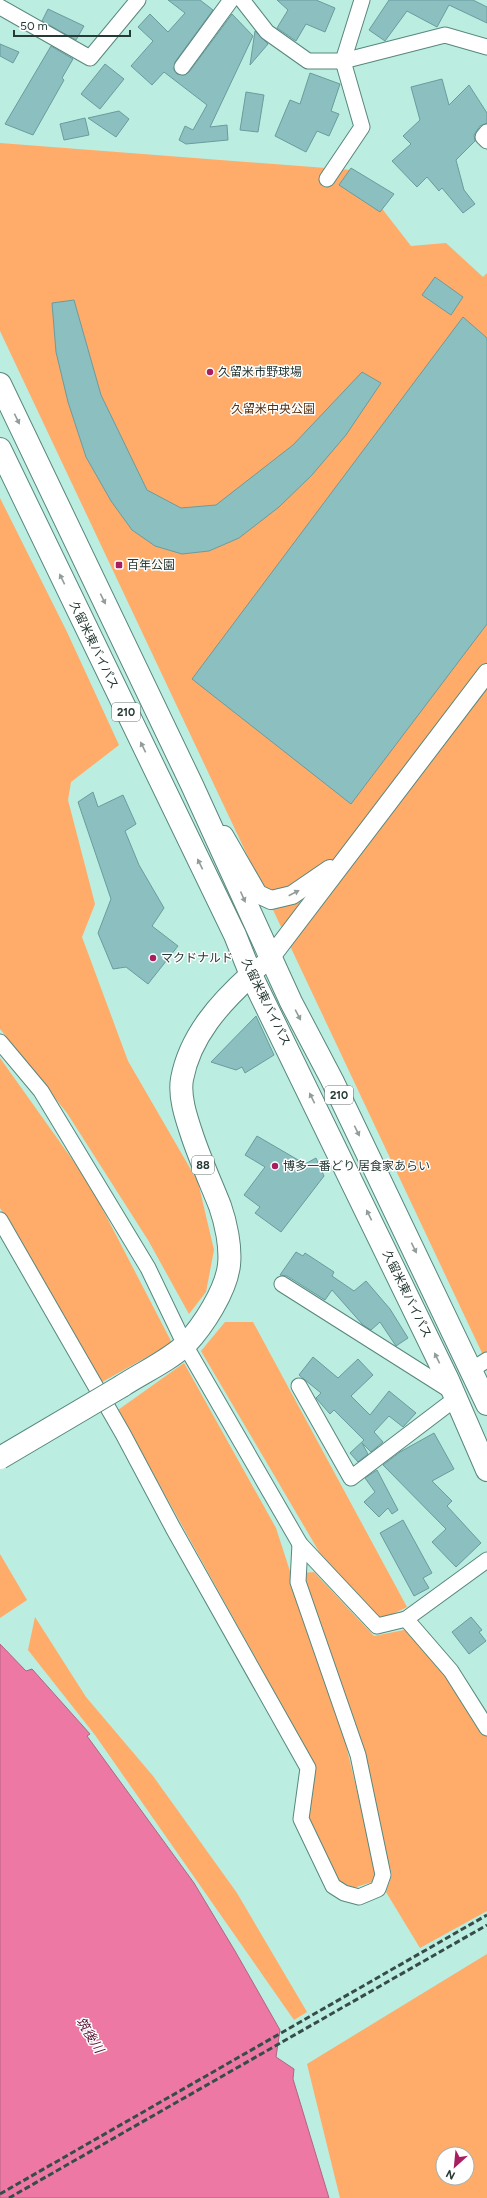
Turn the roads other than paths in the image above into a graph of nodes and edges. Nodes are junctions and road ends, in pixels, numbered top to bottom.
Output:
1 (138, 0) edge
2 (230, 0) edge
3 (242, 0) edge
4 (362, 0) edge
5 (0, 7) edge
6 (487, 47) edge
7 (343, 61) junction
8 (182, 67) dead end
9 (487, 132) edge
10 (487, 141) edge
11 (327, 179) dead end
12 (0, 384) edge
13 (0, 449) edge
14 (487, 673) edge
15 (192, 785) junction
16 (347, 856) junction
17 (271, 957) junction
18 (251, 975) junction
19 (0, 1042) edge
20 (0, 1220) edge
21 (282, 1284) dead end
22 (177, 1350) junction
23 (479, 1365) edge
24 (299, 1386) dead end
25 (455, 1399) junction
26 (487, 1404) edge
27 (466, 1421) junction
28 (0, 1458) edge
29 (487, 1470) edge
30 (300, 1544) junction
31 (487, 1560) edge
32 (406, 1619) junction
33 (487, 1728) edge

1 - 5 street
2 - 8 street
3 - 7 street
4 - 7 street
6 - 7 street
7 - 11 street
9 - 10 street
12 -> 15 main road, 久留米東バイパス / 210
18 -> 13 main road, 久留米東バイパス / 210
14 - 16 street
15 -> 16 street
15 -> 17 main road, 久留米東バイパス / 210
16 - 17 street
17 - 18 street
17 -> 23 main road, 久留米東バイパス / 210
18 - 22 main road, 88
27 -> 18 main road, 久留米東バイパス / 210
19 - 22 street
20 - 30 street
21 - 25 street
22 - 28 main road, 88, bridge
22 - 30 street
23 - 26 main road, 久留米東バイパス / 210
24 - 25 street
25 - 27 street
27 - 29 main road, 久留米東バイパス / 210
30 - 32 street
31 - 32 street
32 - 33 street

